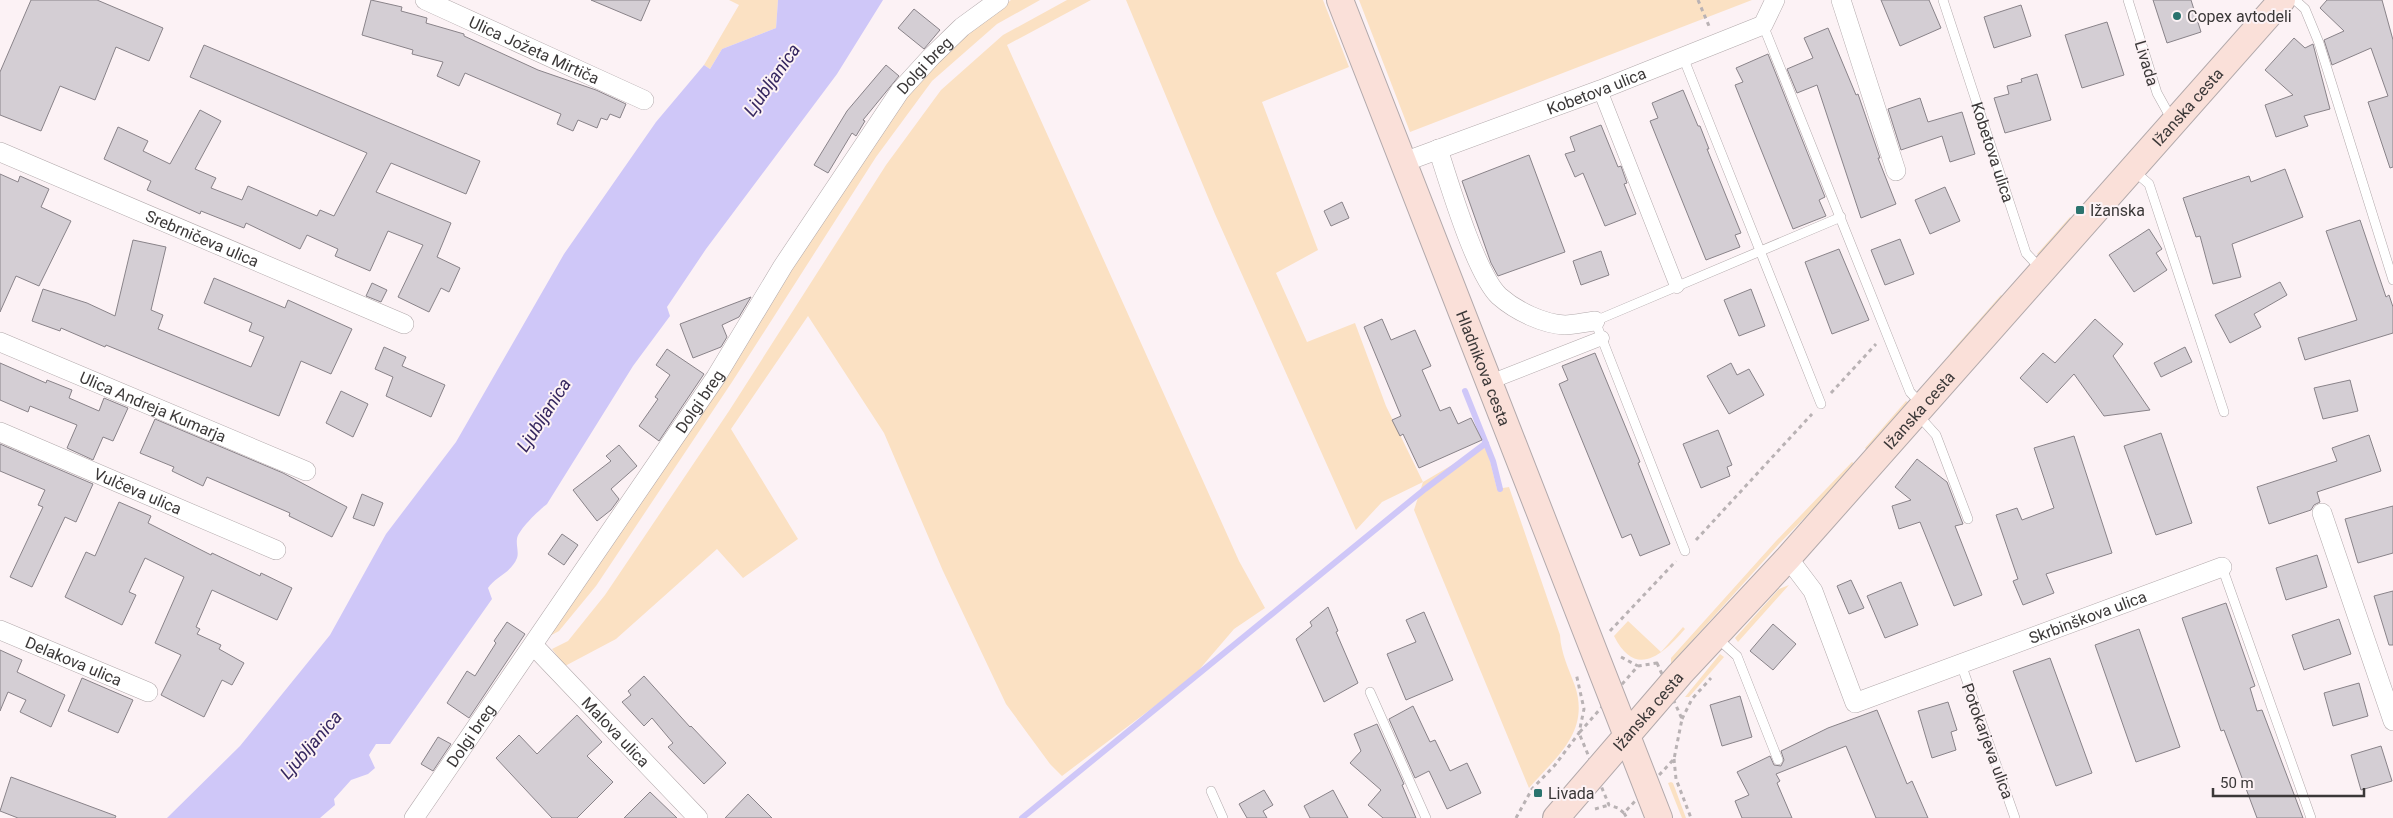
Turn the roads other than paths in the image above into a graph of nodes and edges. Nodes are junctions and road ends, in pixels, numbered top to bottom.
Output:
1 (425, 0) edge
2 (999, 0) edge
3 (1340, 0) edge
4 (1775, 0) edge
5 (1841, 0) edge
6 (1943, 0) edge
7 (2128, 0) edge
8 (2282, 0) edge
9 (2295, 0) edge
10 (1763, 25) junction
11 (1683, 57) junction
12 (1600, 90) junction
13 (644, 100) dead end
14 (2174, 122) junction
15 (1438, 149) junction
16 (0, 152) edge
17 (1404, 162) junction
18 (2132, 169) junction
19 (1896, 171) dead end
20 (1841, 217) junction
21 (1759, 252) junction
22 (2042, 270) junction
23 (2393, 280) edge
24 (1677, 286) junction
25 (404, 324) dead end
26 (1598, 329) junction
27 (0, 342) edge
28 (1490, 382) junction
29 (1821, 404) road end
30 (1919, 409) junction
31 (2224, 412) dead end
32 (0, 432) edge
33 (306, 471) dead end
34 (2322, 513) dead end
35 (1968, 519) dead end
36 (276, 550) dead end
37 (1685, 551) road end
38 (1788, 558) junction
39 (2222, 566) joint
40 (0, 630) edge
41 (1715, 636) junction
42 (533, 645) junction
43 (1961, 664) junction
44 (148, 692) dead end
45 (1370, 692) dead end
46 (2393, 721) edge
47 (1628, 736) junction
48 (1778, 760) dead end
49 (1211, 791) dead end
50 (414, 818) edge
51 (698, 818) edge
52 (1223, 818) edge
53 (1426, 818) edge
54 (1556, 818) edge
55 (1659, 818) edge
56 (2015, 818) edge
57 (2311, 818) edge

1 - 13 street, Ulica Jožeta Mirtiča
2 - 42 street, Dolgi breg
3 - 17 main road, Hladnikova cesta
4 - 10 street
5 - 19 street
6 - 22 lane, Kobetova ulica
7 - 14 lane, Livada
8 - 14 main road, Ižanska cesta
9 - 23 lane
10 - 11 street, Kobetova ulica
10 - 20 lane
11 - 12 street, Kobetova ulica
11 - 21 lane
12 - 15 street, Kobetova ulica
12 - 24 street
14 - 18 main road, Ižanska cesta
15 - 17 street, Kobetova ulica
15 - 26 street
16 - 25 street, Srebrničeva ulica
17 - 28 main road, Hladnikova cesta
18 - 22 main road, Ižanska cesta
18 - 31 lane
20 - 21 lane
20 - 30 lane
21 - 24 lane
21 - 29 lane
22 - 30 main road, Ižanska cesta
24 - 26 lane
26 - 28 street
26 - 37 lane
27 - 33 street, Ulica Andreja Kumarja
28 - 47 main road, Hladnikova cesta
30 - 35 lane
30 - 38 main road, Ižanska cesta
32 - 36 street, Vulčeva ulica
34 - 46 street
38 - 41 main road, Ižanska cesta
38 - 43 street, Skrbinškova ulica
39 - 43 street, Skrbinškova ulica
39 - 57 lane, Skrbinškova ulica
40 - 44 street, Delakova ulica
41 - 47 main road, Ižanska cesta
41 - 48 lane
42 - 50 street, Dolgi breg
42 - 51 street, Malova ulica
43 - 56 lane, Potokarjeva ulica
45 - 53 lane
47 - 54 main road, Ižanska cesta
47 - 55 main road, Hladnikova cesta
49 - 52 lane

